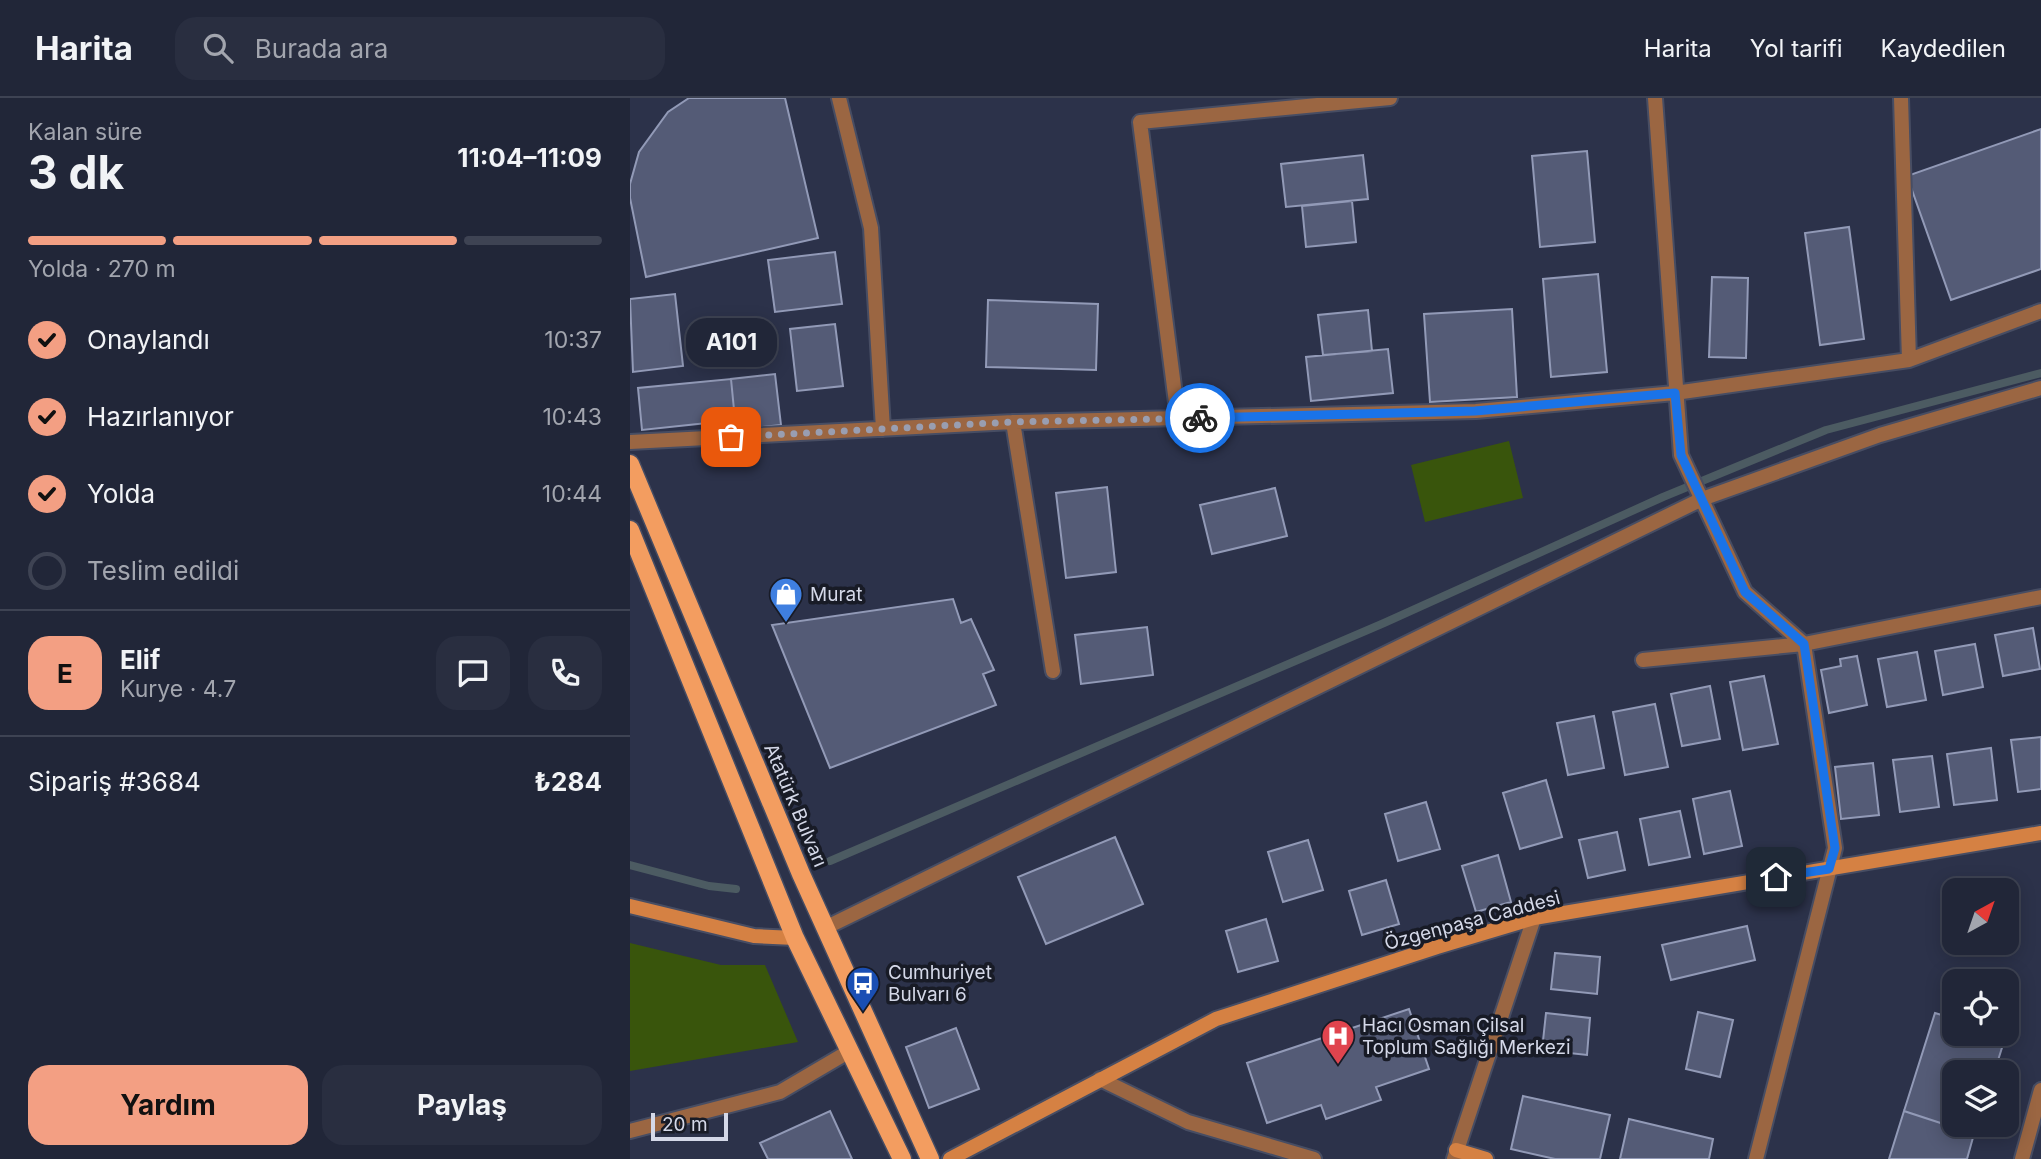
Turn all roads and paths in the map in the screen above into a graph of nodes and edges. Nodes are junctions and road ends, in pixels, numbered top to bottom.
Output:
1 (839, 98) edge
2 (1390, 98) edge
3 (1655, 98) edge
4 (1901, 98) edge
5 (2041, 310) edge
6 (1909, 360) junction
7 (2041, 388) edge
8 (1675, 393) junction
9 (1178, 418) junction
10 (1013, 422) junction
11 (884, 429) junction
12 (630, 442) edge
13 (630, 464) edge
14 (1702, 499) junction
15 (630, 530) edge
16 (2041, 597) edge
17 (1804, 644) junction
18 (1643, 660) dead end
19 (1053, 671) dead end
20 (2041, 833) edge
21 (1829, 869) junction
22 (630, 906) edge
23 (1534, 918) junction
24 (827, 927) junction
25 (795, 938) junction
26 (848, 1052) junction
27 (1100, 1079) junction
28 (2041, 1090) edge
29 (630, 1131) edge
30 (1455, 1155) edge
31 (901, 1159) edge
32 (930, 1159) edge
33 (950, 1159) edge
34 (1314, 1159) edge
35 (1486, 1159) edge
36 (1756, 1159) edge
37 (2022, 1159) edge

1 - 11 street
2 - 9 street
3 - 8 street
4 - 6 street
5 - 6 street
6 - 8 street
7 - 14 street
8 - 9 street
8 - 14 street
9 - 10 street
10 - 11 street
10 - 19 street
11 - 12 street
13 - 24 main road, Atatürk Bulvarı
14 - 17 street
14 - 24 street
15 - 25 main road
16 - 17 street
17 - 18 street
17 - 21 street
20 - 21 main road, Özgenpaşa Caddesi
21 - 23 main road, Özgenpaşa Caddesi
21 - 36 street
22 - 25 main road
23 - 27 main road, Özgenpaşa Caddesi
23 - 30 street
24 - 32 main road, Atatürk Bulvarı
25 - 26 main road
26 - 29 street
26 - 31 main road
27 - 33 main road, Özgenpaşa Caddesi
27 - 34 street
28 - 37 street
30 - 35 main road

